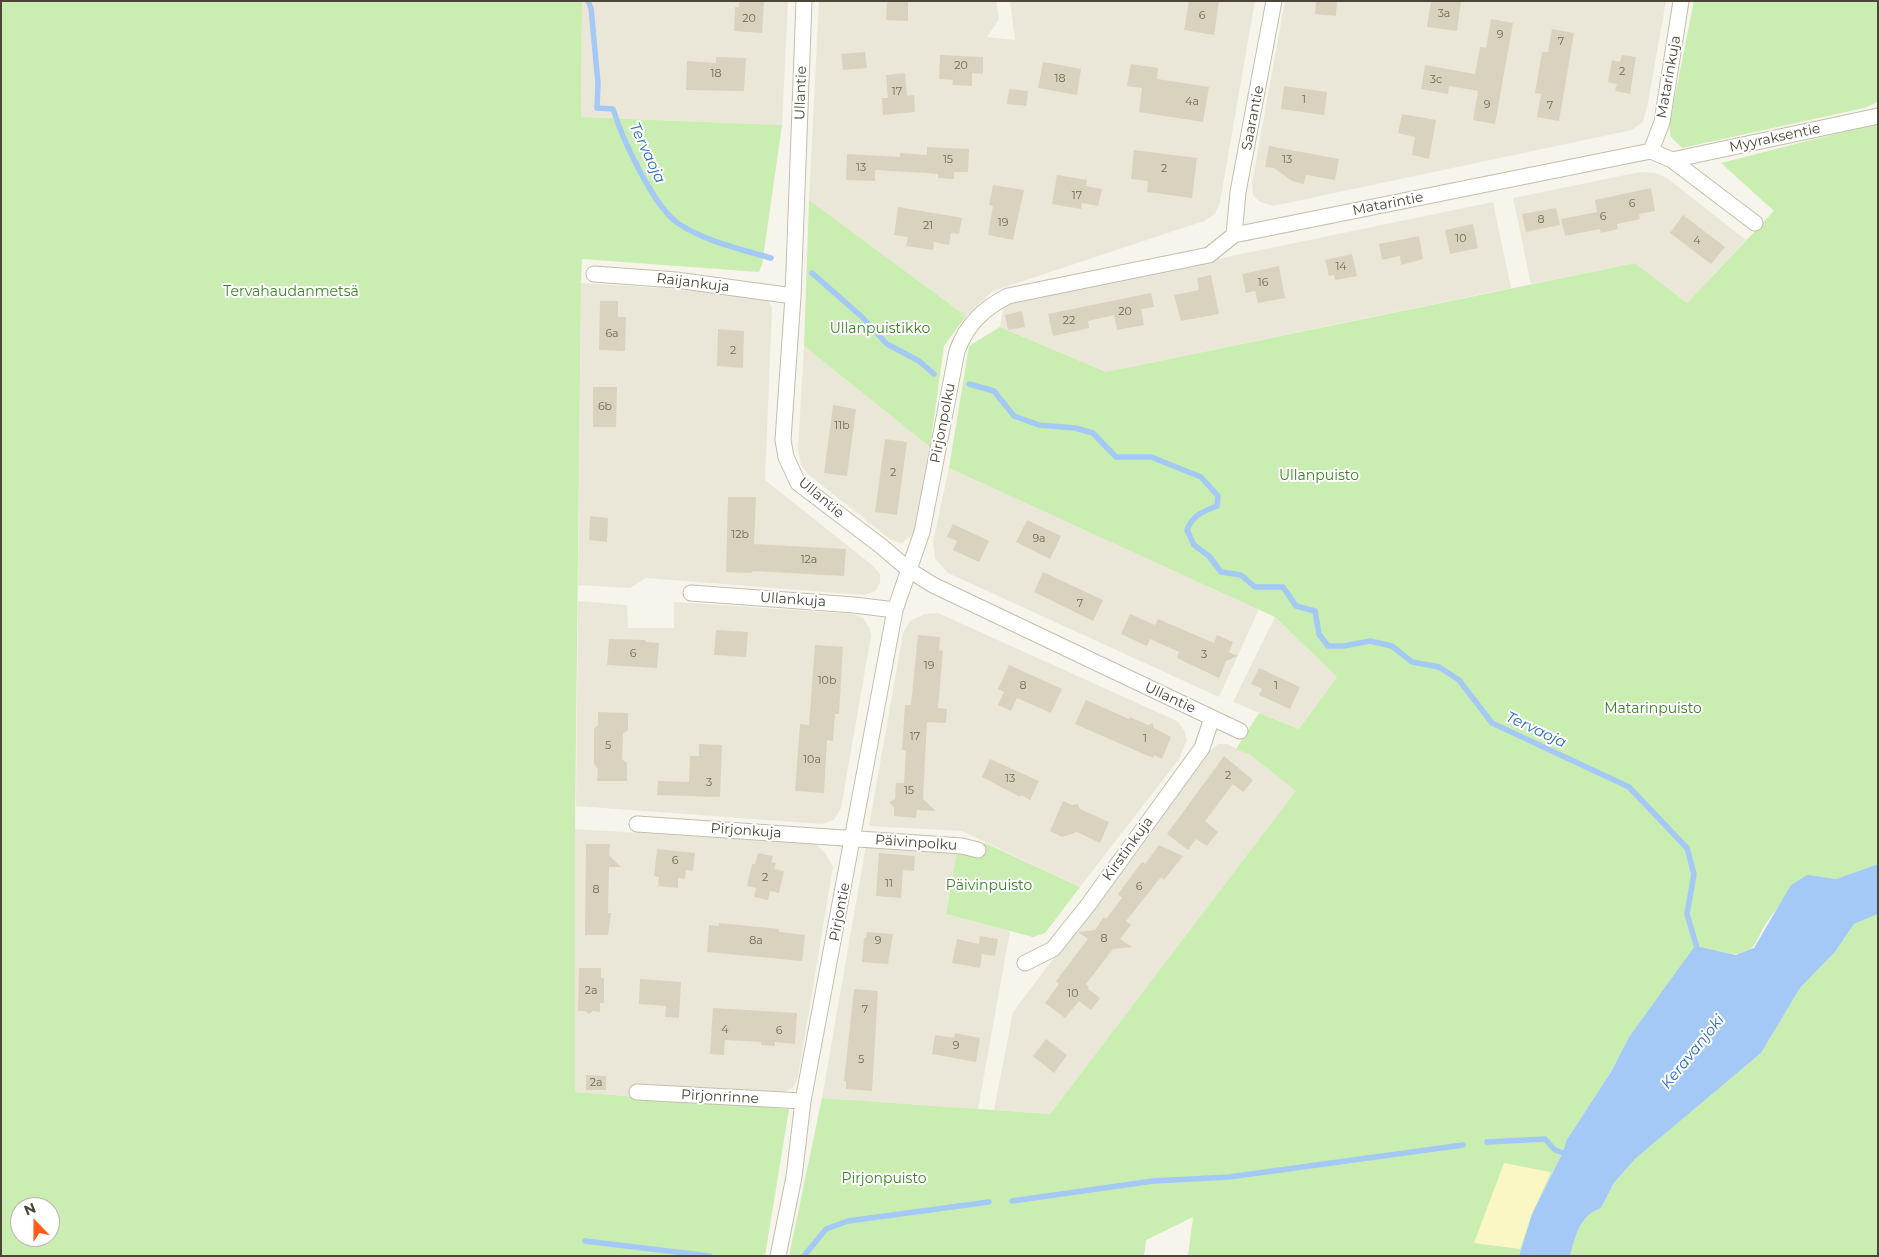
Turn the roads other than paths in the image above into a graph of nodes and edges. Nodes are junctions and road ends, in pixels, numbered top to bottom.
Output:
1 (804, 1) edge
2 (1274, 1) edge
3 (1682, 1) edge
4 (1878, 116) edge
5 (1651, 151) junction
6 (1672, 160) junction
7 (1754, 224) dead end
8 (1234, 235) junction
9 (594, 274) dead end
10 (793, 296) junction
11 (1008, 296) joint
12 (909, 570) junction
13 (691, 593) dead end
14 (896, 610) junction
15 (1212, 718) junction
16 (1240, 731) dead end
17 (637, 824) dead end
18 (854, 838) junction
19 (978, 850) dead end
20 (1025, 963) dead end
21 (637, 1092) dead end
22 (803, 1101) junction
23 (778, 1256) edge

1 - 10 street, Ullantie
2 - 8 street, Saarantie
3 - 5 street, Matarinkuja
4 - 6 street, Myyraksentie
5 - 6 street
5 - 8 street, Matarintie
6 - 7 street
8 - 11 street, Matarintie
9 - 10 street, Raijankuja
10 - 12 street, Ullantie
11 - 12 street, Pirjonpolku
12 - 14 street, Pirjontie
12 - 15 street, Ullantie
13 - 14 street, Ullankuja
14 - 18 street, Pirjontie
15 - 16 street, Ullantie
15 - 20 street, Kirstinkuja
17 - 18 street, Pirjonkuja
18 - 19 street, Päivinpolku
18 - 22 street, Pirjontie
21 - 22 street, Pirjonrinne
22 - 23 street, Pirjontie

